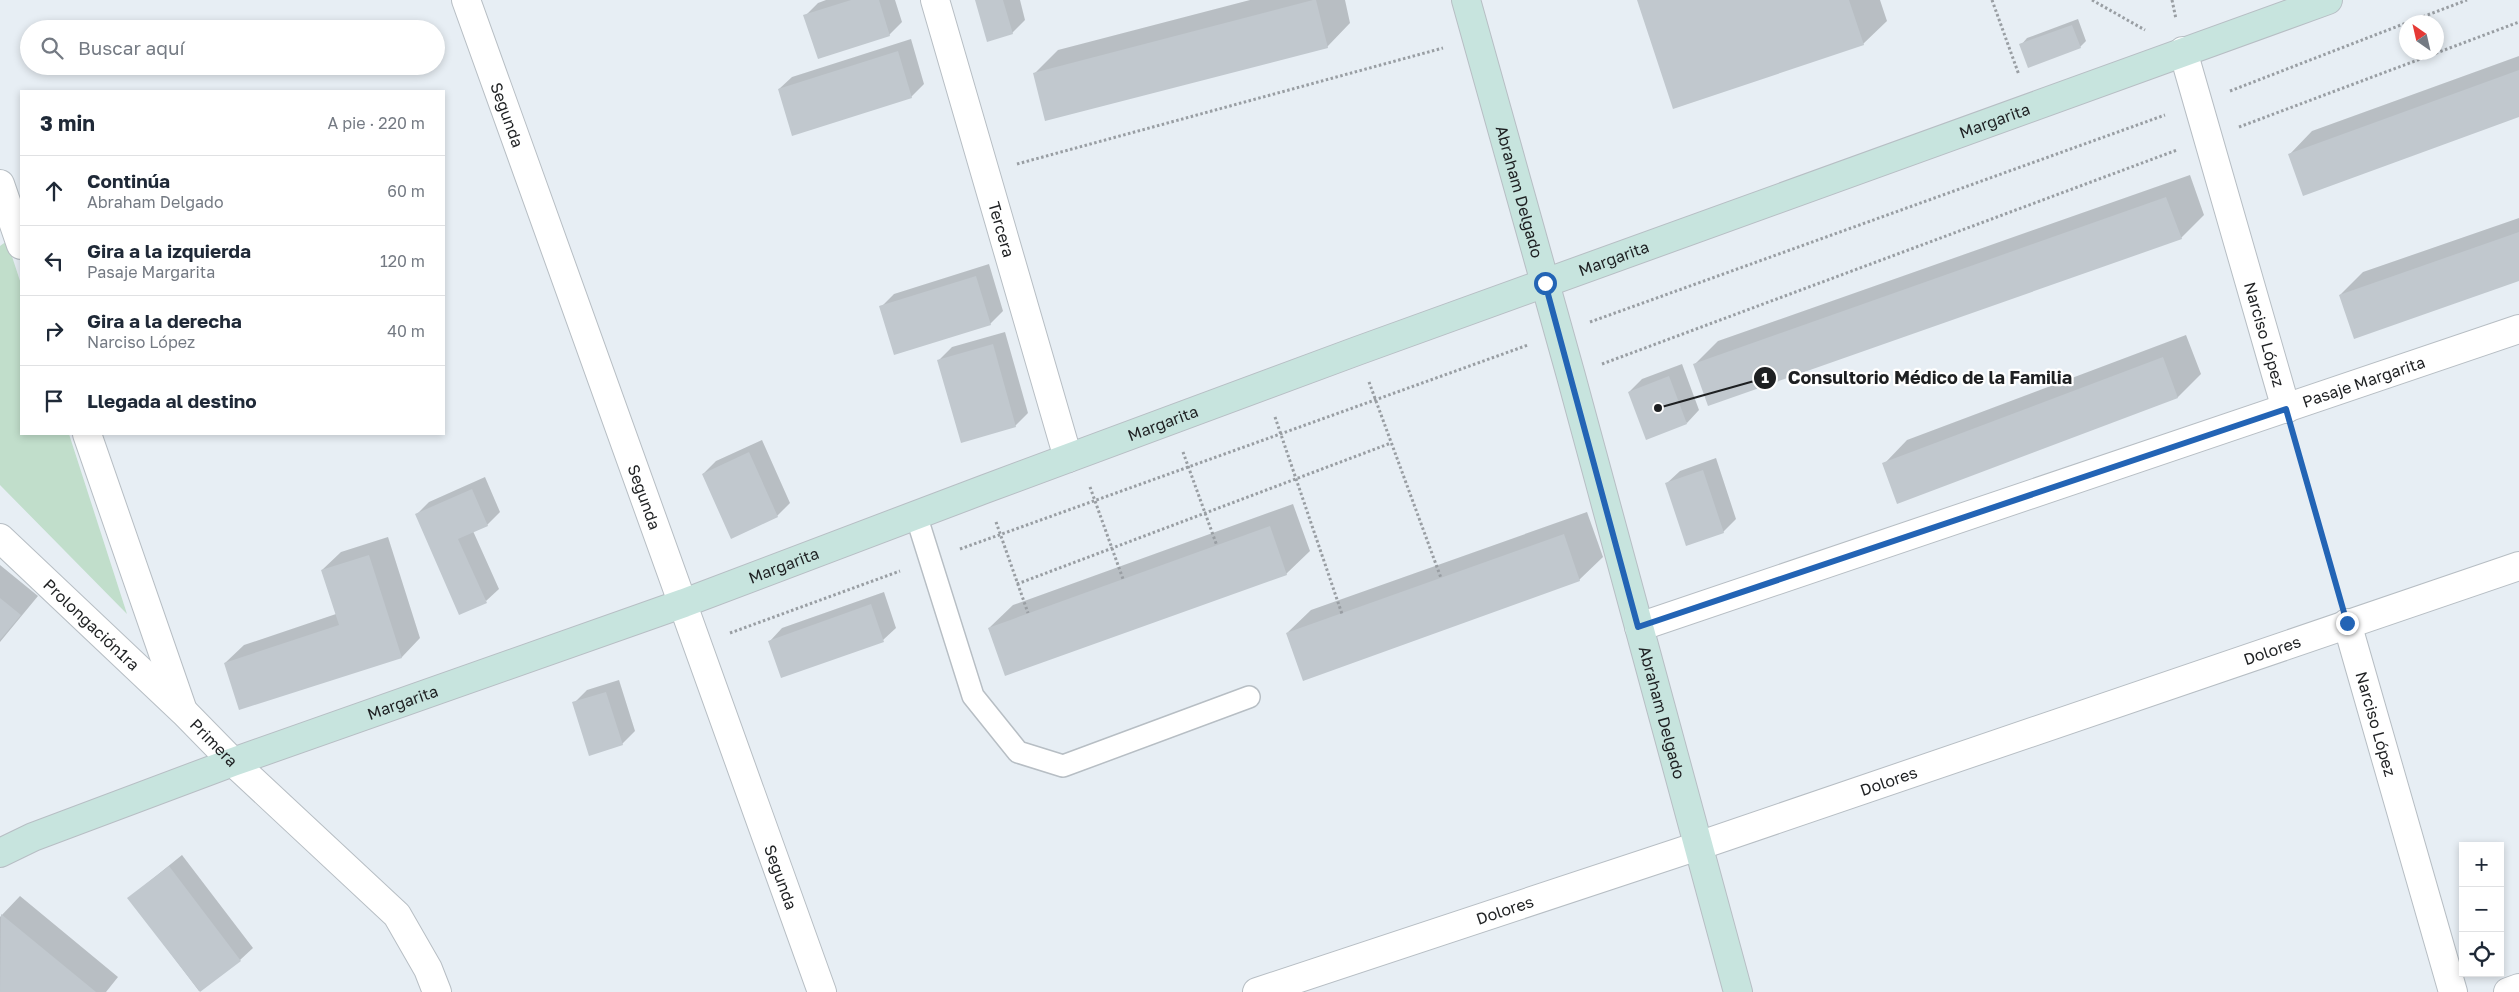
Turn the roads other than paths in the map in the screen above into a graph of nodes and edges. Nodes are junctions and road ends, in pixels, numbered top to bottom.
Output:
1 (466, 0) edge
2 (935, 0) edge
3 (1466, 0) edge
4 (2328, 0) edge
5 (2183, 51) junction
6 (0, 184) edge
7 (20, 242) edge
8 (1545, 283) junction
9 (2519, 328) edge
10 (2286, 409) junction
11 (87, 435) edge
12 (1073, 456) junction
13 (916, 515) junction
14 (0, 538) edge
15 (2519, 566) edge
16 (684, 603) junction
17 (2347, 623) junction
18 (1638, 627) junction
19 (1249, 697) dead end
20 (184, 712) junction
21 (233, 762) junction
22 (1698, 846) junction
23 (0, 853) edge
24 (2519, 988) edge
25 (438, 992) edge
26 (822, 992) edge
27 (1257, 992) edge
28 (1738, 992) edge
29 (2453, 992) edge
30 (2508, 992) edge

1 - 16 street, Segunda
2 - 12 street, Tercera
3 - 8 main road, Abraham Delgado
4 - 5 main road, Margarita
5 - 8 main road, Margarita
5 - 10 street, Narciso López
6 - 7 street
8 - 12 main road, Margarita
8 - 18 main road, Abraham Delgado
9 - 10 street, Pasaje Margarita
10 - 18 street, Pasaje Margarita
11 - 20 street, Primera
12 - 13 main road, Margarita
13 - 16 main road, Margarita
13 - 19 lane
14 - 20 street, Prolongación1ra
15 - 17 street, Dolores
16 - 21 main road, Margarita
16 - 26 street, Segunda
17 - 22 street, Dolores
17 - 29 street, Narciso López
18 - 22 main road, Abraham Delgado
20 - 21 street, Primera
21 - 23 main road, Margarita
21 - 25 street, Primera
22 - 27 street, Dolores
22 - 28 main road, Abraham Delgado
24 - 30 street

